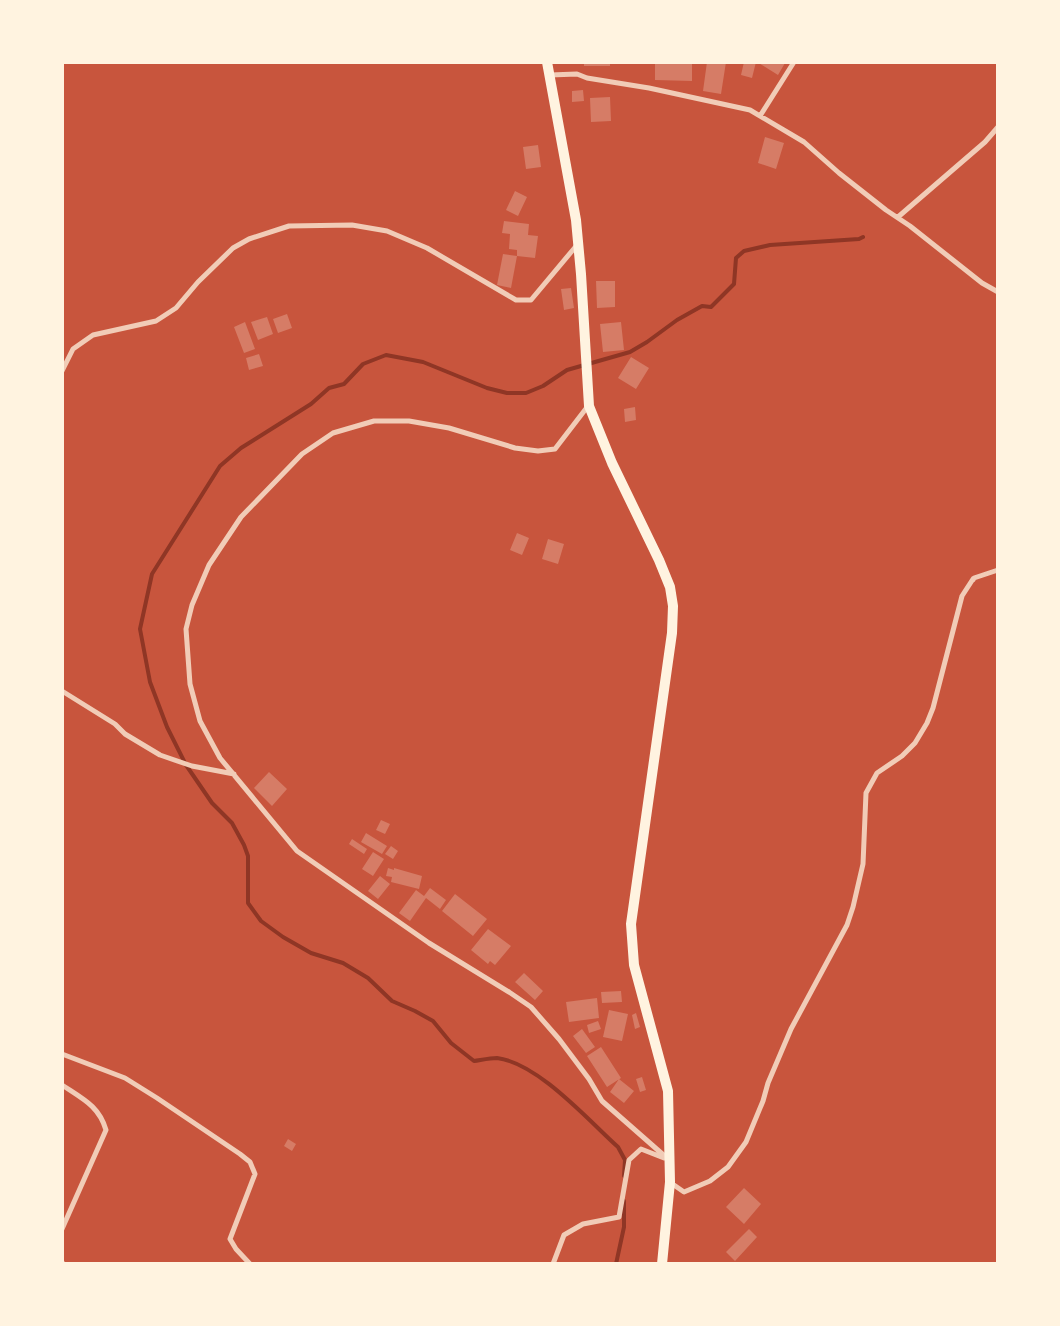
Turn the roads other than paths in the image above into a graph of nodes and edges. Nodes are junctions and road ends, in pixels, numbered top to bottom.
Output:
1 (547, 62) edge
2 (794, 62) edge
3 (549, 75) junction
4 (760, 116) junction
5 (998, 127) edge
6 (898, 217) junction
7 (577, 244) junction
8 (998, 292) edge
9 (62, 371) edge
10 (589, 406) junction
11 (998, 570) edge
12 (62, 691) edge
13 (234, 774) junction
14 (62, 1054) edge
15 (62, 1085) edge
16 (670, 1160) junction
17 (670, 1182) junction
18 (62, 1229) edge
19 (250, 1264) edge
20 (553, 1264) edge
21 (662, 1264) edge

1 - 3 main road
2 - 4 street
3 - 4 street
3 - 7 main road
4 - 6 street
5 - 6 street
6 - 8 street
7 - 9 street
7 - 10 main road
10 - 13 street
10 - 16 main road
11 - 17 street
12 - 13 street
13 - 16 street
14 - 19 street
15 - 18 street
16 - 17 main road
16 - 20 street
17 - 21 main road

